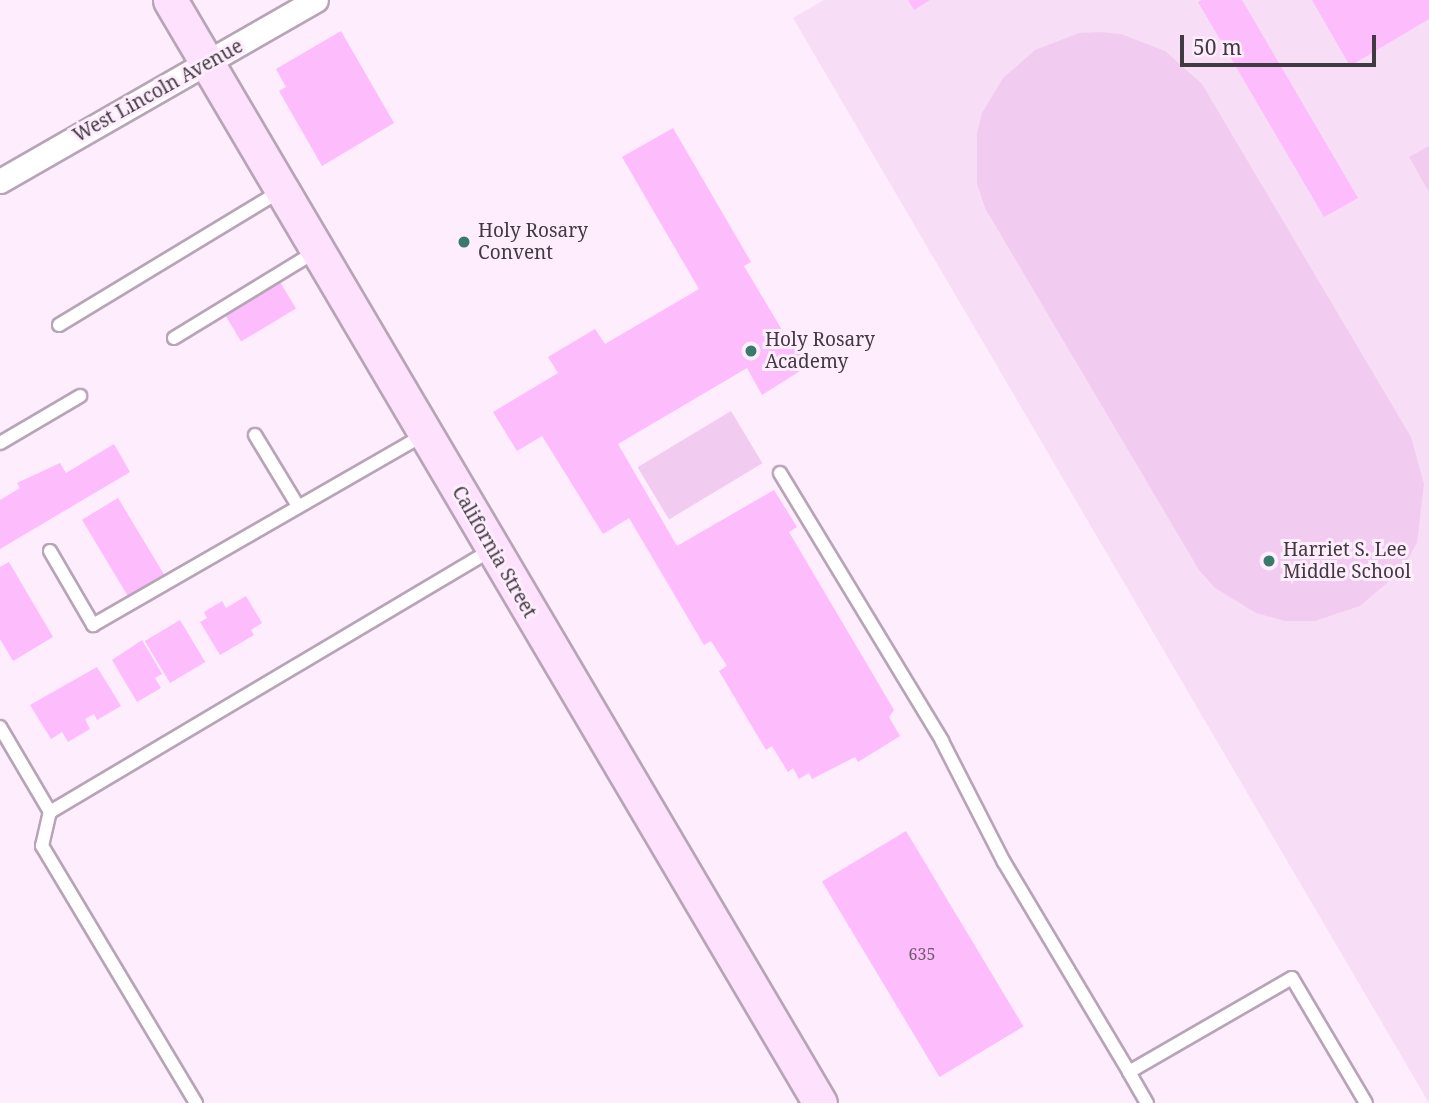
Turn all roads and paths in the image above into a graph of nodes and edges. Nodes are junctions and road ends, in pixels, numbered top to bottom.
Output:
1 (170, 0) edge
2 (316, 0) edge
3 (206, 63) junction
4 (0, 181) edge
5 (282, 189) junction
6 (318, 250) junction
7 (59, 325) dead end
8 (174, 338) dead end
9 (80, 396) dead end
10 (425, 434) junction
11 (255, 435) dead end
12 (0, 443) edge
13 (780, 473) dead end
14 (298, 506) junction
15 (491, 550) junction
16 (50, 551) dead end
17 (0, 727) edge
18 (50, 813) junction
19 (1129, 1072) junction
20 (196, 1103) edge
21 (820, 1103) edge
22 (1147, 1103) edge
23 (1366, 1103) edge

1 - 3 street, California Street
2 - 3 street, West Lincoln Avenue
3 - 4 street, West Lincoln Avenue
3 - 5 street, California Street
5 - 6 street, California Street
5 - 7 lane
6 - 8 lane
6 - 10 street, California Street
9 - 12 lane
10 - 14 lane
10 - 15 street, California Street
11 - 14 lane
13 - 19 lane
14 - 16 lane
15 - 18 lane
15 - 21 street, California Street
17 - 18 lane
18 - 20 lane
19 - 22 lane
19 - 23 lane

